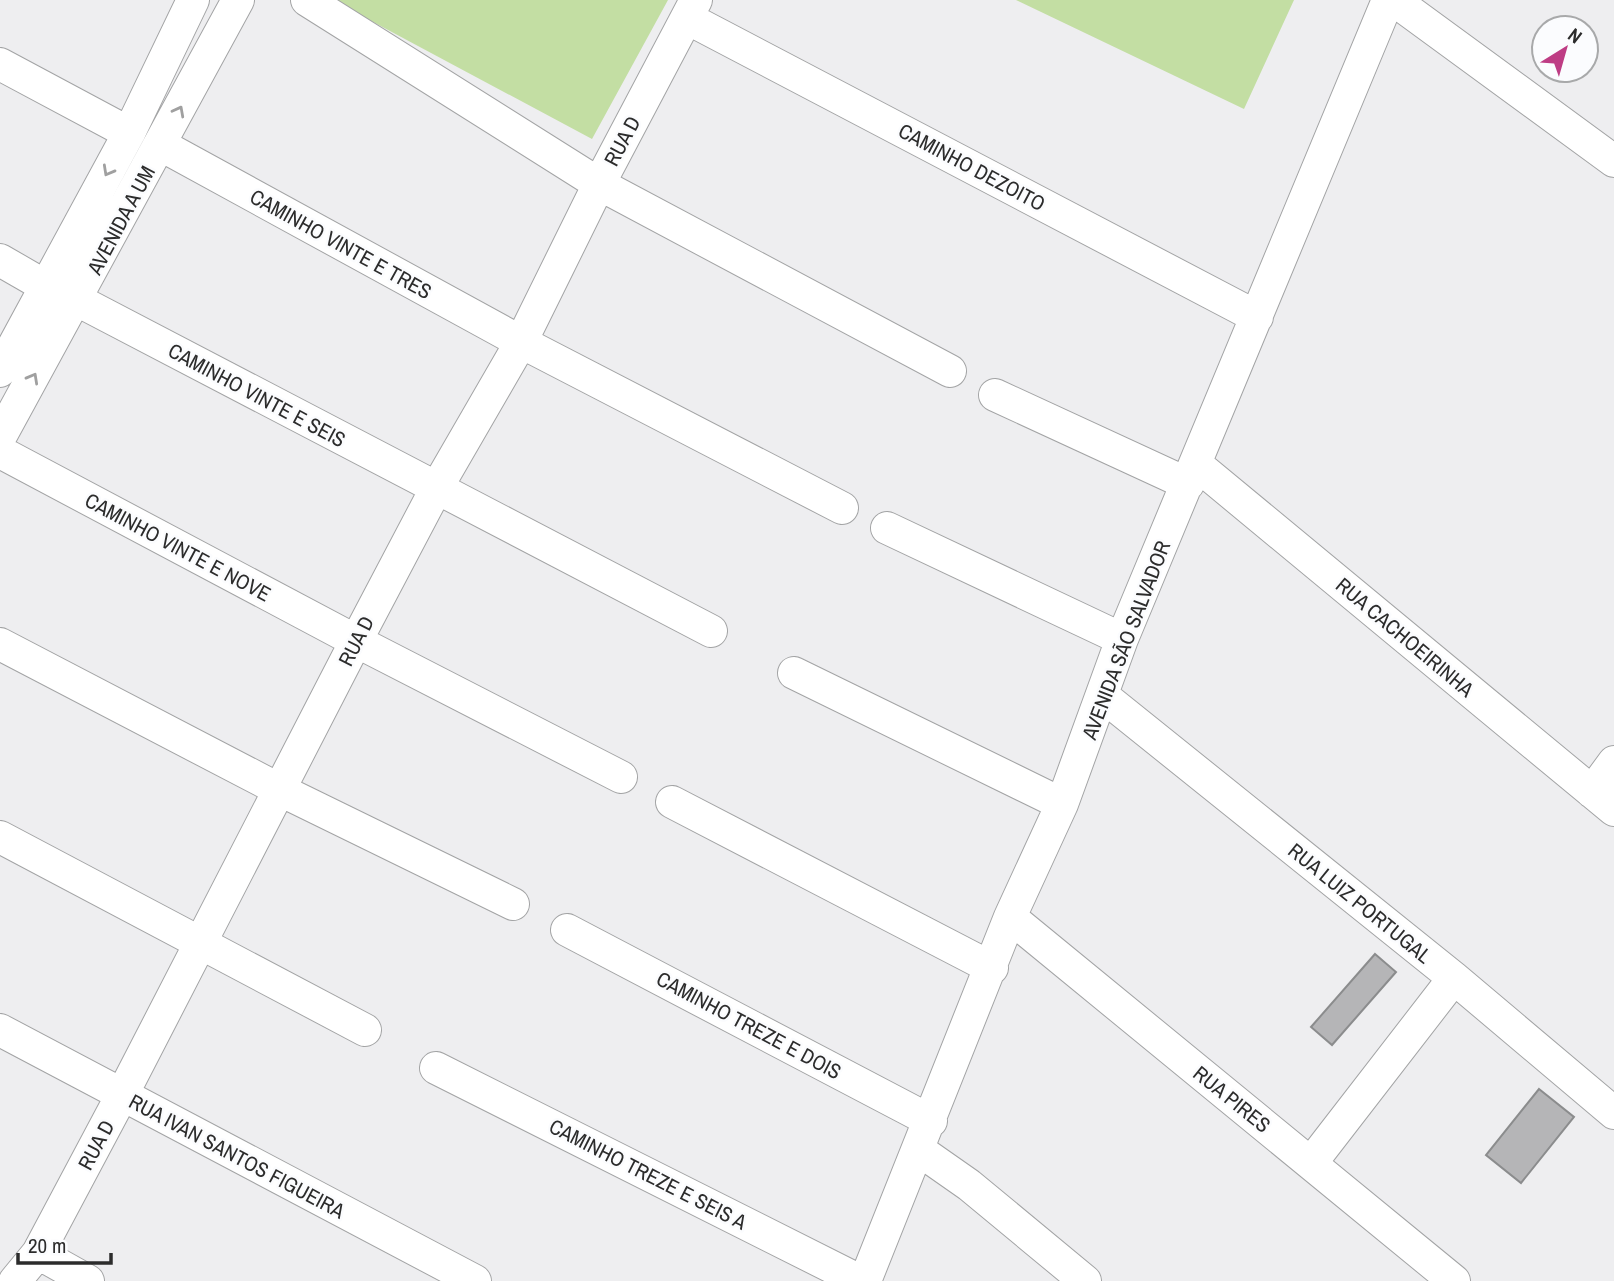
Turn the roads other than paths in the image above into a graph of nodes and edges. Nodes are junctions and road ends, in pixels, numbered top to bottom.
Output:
1 (193, 0) edge
2 (238, 0) edge
3 (307, 0) edge
4 (1388, 0) edge
5 (1394, 0) edge
6 (691, 9) edge
7 (0, 64) edge
8 (129, 133) junction
9 (161, 145) junction
10 (1614, 161) edge
11 (599, 184) junction
12 (0, 260) edge
13 (45, 286) junction
14 (77, 300) junction
15 (1257, 317) junction
16 (521, 342) junction
17 (0, 371) edge
18 (950, 371) dead end
19 (995, 395) dead end
20 (0, 437) edge
21 (0, 452) edge
22 (1192, 474) junction
23 (436, 489) junction
24 (842, 508) dead end
25 (887, 528) dead end
26 (711, 631) dead end
27 (1122, 639) junction
28 (356, 641) junction
29 (0, 644) edge
30 (794, 673) dead end
31 (1103, 696) junction
32 (1614, 762) edge
33 (621, 777) dead end
34 (282, 791) junction
35 (1603, 801) edge
36 (672, 802) dead end
37 (1062, 804) junction
38 (0, 838) edge
39 (513, 904) dead end
40 (1010, 917) junction
41 (567, 930) dead end
42 (201, 945) junction
43 (992, 968) junction
44 (1454, 978) junction
45 (0, 1030) edge
46 (365, 1030) dead end
47 (436, 1068) dead end
48 (122, 1095) junction
49 (1614, 1113) edge
50 (931, 1121) junction
51 (919, 1150) junction
52 (1311, 1163) junction
53 (38, 1253) junction
54 (15, 1281) edge
55 (88, 1281) edge
56 (475, 1281) edge
57 (862, 1281) edge
58 (1086, 1281) edge
59 (1454, 1281) edge

1 - 8 street, AVENIDA A UM
9 -> 2 street, AVENIDA A UM
3 - 11 street
4 - 15 street, AVENIDA SÃO SALVADOR
5 - 10 street
6 - 11 street, RUA D
6 - 15 street, CAMINHO DEZOITO
7 - 8 street
8 -> 13 street, AVENIDA A UM
9 - 14 street, AVENIDA A UM
9 - 16 street, CAMINHO VINTE E TRES
11 - 16 street, RUA D
11 - 18 street
12 - 13 street
13 - 17 street, AVENIDA A UM
20 -> 14 street, AVENIDA A UM
14 - 23 street, CAMINHO VINTE E SEIS
15 - 22 street, AVENIDA SÃO SALVADOR
16 - 23 street, RUA D
16 - 24 street, CAMINHO VINTE E TRES
19 - 22 street, RUA CACHOEIRINHA
21 - 28 street, CAMINHO VINTE E NOVE
22 - 27 street, AVENIDA SÃO SALVADOR
22 - 35 street, RUA CACHOEIRINHA
23 - 26 street, CAMINHO VINTE E SEIS
23 - 28 street, RUA D
25 - 27 street
27 - 31 street, AVENIDA SÃO SALVADOR
28 - 33 street, CAMINHO VINTE E NOVE
28 - 34 street, RUA D
29 - 34 street
30 - 37 street
31 - 37 street, AVENIDA SÃO SALVADOR
31 - 44 street, RUA LUIZ PORTUGAL
32 - 35 street
34 - 39 street
34 - 42 street, RUA D
36 - 43 street
37 - 40 street, AVENIDA SÃO SALVADOR
38 - 42 street
40 - 43 street, AVENIDA SÃO SALVADOR
40 - 52 street, RUA PIRES
41 - 50 street, CAMINHO TREZE E DOIS
42 - 46 street
42 - 48 street, RUA D
43 - 50 street, AVENIDA SÃO SALVADOR
44 - 49 street, RUA LUIZ PORTUGAL
44 - 52 street
45 - 48 street, RUA IVAN SANTOS FIGUEIRA
47 - 57 street, CAMINHO TREZE E SEIS A
48 - 53 street, RUA D
48 - 56 street, RUA IVAN SANTOS FIGUEIRA
50 - 51 street, AVENIDA SÃO SALVADOR
51 - 57 street, AVENIDA SÃO SALVADOR
51 - 58 street
52 - 59 street, RUA PIRES
53 - 54 street, RUA D
53 - 55 street

